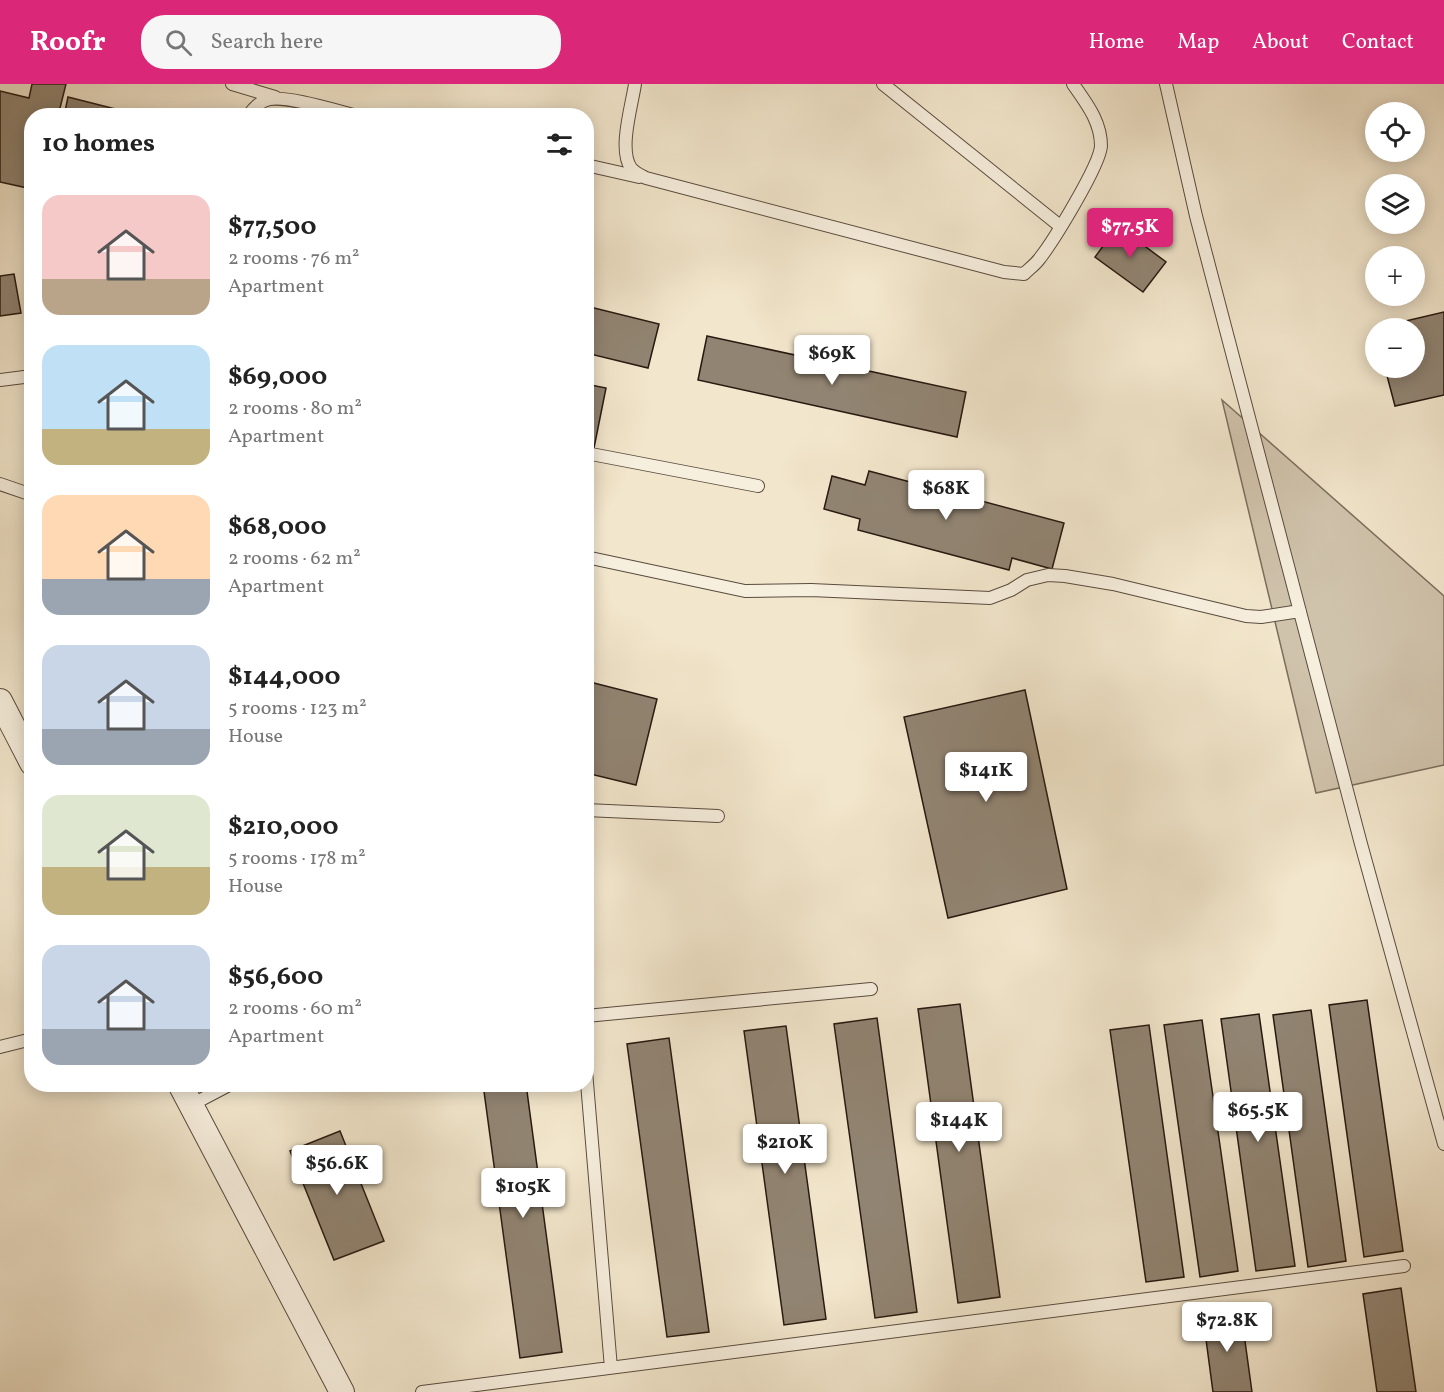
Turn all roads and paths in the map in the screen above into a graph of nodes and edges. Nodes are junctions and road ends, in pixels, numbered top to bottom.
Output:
1 (232, 84) edge
2 (635, 84) edge
3 (883, 84) edge
4 (1073, 84) edge
5 (1166, 84) edge
6 (282, 99) junction
7 (254, 108) edge
8 (322, 108) edge
9 (594, 167) edge
10 (646, 178) junction
11 (1060, 226) junction
12 (24, 377) edge
13 (0, 380) edge
14 (594, 455) edge
15 (0, 484) edge
16 (758, 486) dead end
17 (24, 492) edge
18 (594, 558) edge
19 (1300, 611) junction
20 (0, 701) edge
21 (24, 748) edge
22 (594, 810) edge
23 (718, 816) dead end
24 (871, 989) dead end
25 (594, 1015) edge
26 (24, 1042) edge
27 (0, 1047) edge
28 (588, 1092) edge
29 (185, 1095) edge
30 (1444, 1144) edge
31 (1404, 1266) dead end
32 (611, 1368) junction
33 (342, 1392) edge
34 (422, 1392) edge

1 - 6 lane
2 - 10 lane
3 - 11 lane
4 - 11 lane
5 - 19 lane
6 - 7 lane
6 - 8 lane
9 - 10 lane
10 - 11 lane
12 - 13 lane
14 - 16 lane
15 - 17 lane
18 - 19 lane
19 - 30 lane
20 - 21 street
22 - 23 lane
24 - 25 lane
26 - 27 lane
28 - 32 lane
29 - 33 street
31 - 32 lane
32 - 34 lane

